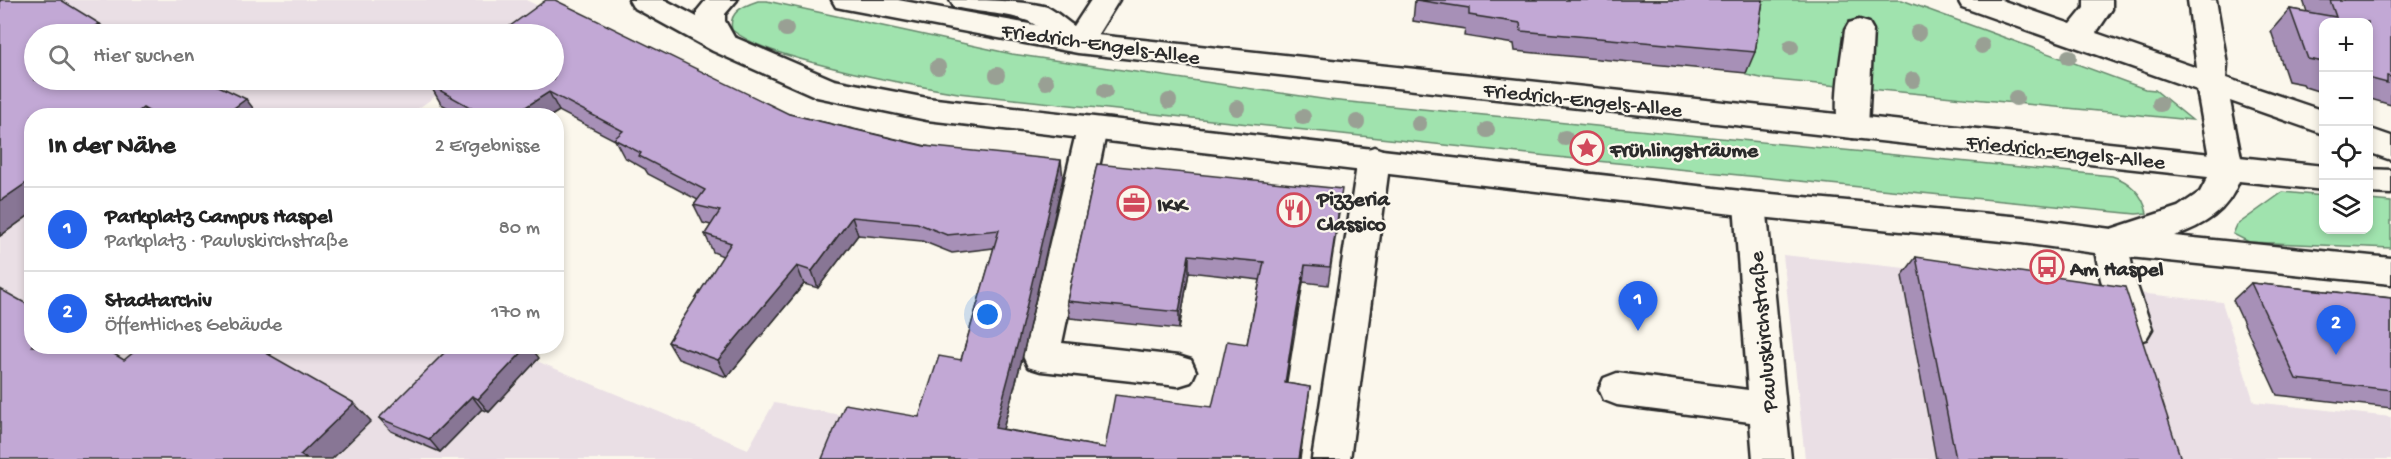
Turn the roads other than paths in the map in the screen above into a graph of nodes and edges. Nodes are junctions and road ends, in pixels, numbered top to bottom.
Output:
1 (643, 0) edge
2 (723, 0) edge
3 (846, 0) edge
4 (964, 0) edge
5 (1105, 0) edge
6 (1972, 0) edge
7 (2098, 0) edge
8 (2202, 0) edge
9 (1859, 30) dead end
10 (2078, 37) junction
11 (1078, 43) junction
12 (723, 44) junction
13 (2211, 83) junction
14 (2319, 121) edge
15 (1853, 127) junction
16 (1092, 129) junction
17 (2373, 141) edge
18 (2391, 147) edge
19 (1374, 159) junction
20 (2227, 168) junction
21 (2319, 177) edge
22 (2373, 181) edge
23 (2391, 182) edge
24 (1750, 204) junction
25 (2110, 242) junction
26 (2391, 271) edge
27 (2144, 358) edge
28 (1178, 371) dead end
29 (1617, 389) dead end
30 (1768, 408) junction
31 (1331, 459) edge
32 (1772, 459) edge

1 - 12 main road
2 - 12 main road
3 - 11 main road, Friedrich-Engels-Allee
4 - 11 main road
5 - 11 main road
6 - 10 main road
7 - 10 main road
8 - 13 main road
9 - 15 main road
10 - 13 main road
11 - 15 main road, Friedrich-Engels-Allee
12 - 16 main road
13 - 14 main road
13 - 20 main road
15 - 20 main road, Friedrich-Engels-Allee
16 - 19 main road
16 - 28 main road
17 - 18 main road
19 - 24 main road
19 - 31 main road
20 - 21 main road, Friedrich-Engels-Allee
20 - 25 main road
22 - 23 main road
24 - 25 main road
24 - 30 main road, Pauluskirchstraße
25 - 26 main road
25 - 27 main road
29 - 30 main road
30 - 32 main road, Pauluskirchstraße

